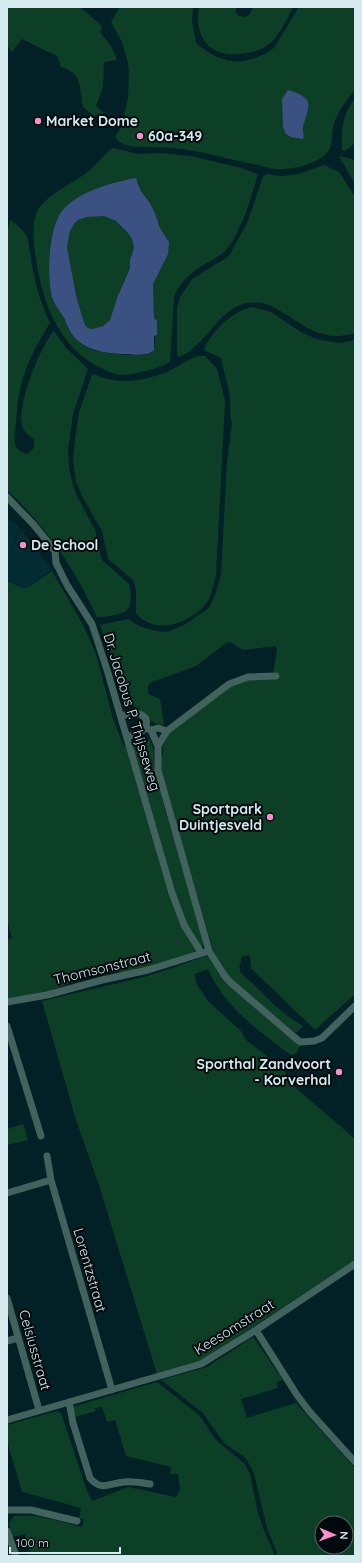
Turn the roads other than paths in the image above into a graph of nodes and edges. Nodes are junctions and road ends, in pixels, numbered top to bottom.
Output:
1 (7, 497) edge
2 (276, 676) dead end
3 (121, 716) junction
4 (148, 729) junction
5 (166, 731) junction
6 (127, 737) junction
7 (158, 746) junction
8 (209, 951) junction
9 (201, 952) junction
10 (7, 1002) edge
11 (355, 1006) edge
12 (7, 1026) edge
13 (41, 1136) dead end
14 (47, 1156) dead end
15 (51, 1180) junction
16 (7, 1193) edge
17 (355, 1264) edge
18 (7, 1298) edge
19 (256, 1330) junction
20 (18, 1338) junction
21 (7, 1341) edge
22 (112, 1390) junction
23 (69, 1402) junction
24 (39, 1410) junction
25 (7, 1420) edge
26 (355, 1462) edge
27 (150, 1484) dead end
28 (7, 1510) edge
29 (77, 1521) dead end
30 (7, 1531) edge
31 (16, 1556) edge

1 - 3 street, Dr. Jacobus P. Thijsseweg
2 - 5 street
3 - 4 street
3 - 6 street, Dr. Jacobus P. Thijsseweg
4 - 5 street
4 - 6 street
4 - 7 street
5 - 7 street
6 - 9 street, Dr. Jacobus P. Thijsseweg
7 - 8 street
8 - 9 street, Thomsonstraat
8 - 11 street
9 - 10 street, Thomsonstraat
12 - 13 street
14 - 15 street, Lorentzstraat
15 - 16 street
15 - 22 street, Lorentzstraat
17 - 19 street, Keesomstraat
18 - 20 street, Celsiusstraat
19 - 22 street, Keesomstraat
19 - 26 street
20 - 21 street
20 - 24 street, Celsiusstraat
22 - 23 street, Keesomstraat
23 - 24 street, Keesomstraat
23 - 27 street
24 - 25 street, Keesomstraat
28 - 29 street
30 - 31 street

